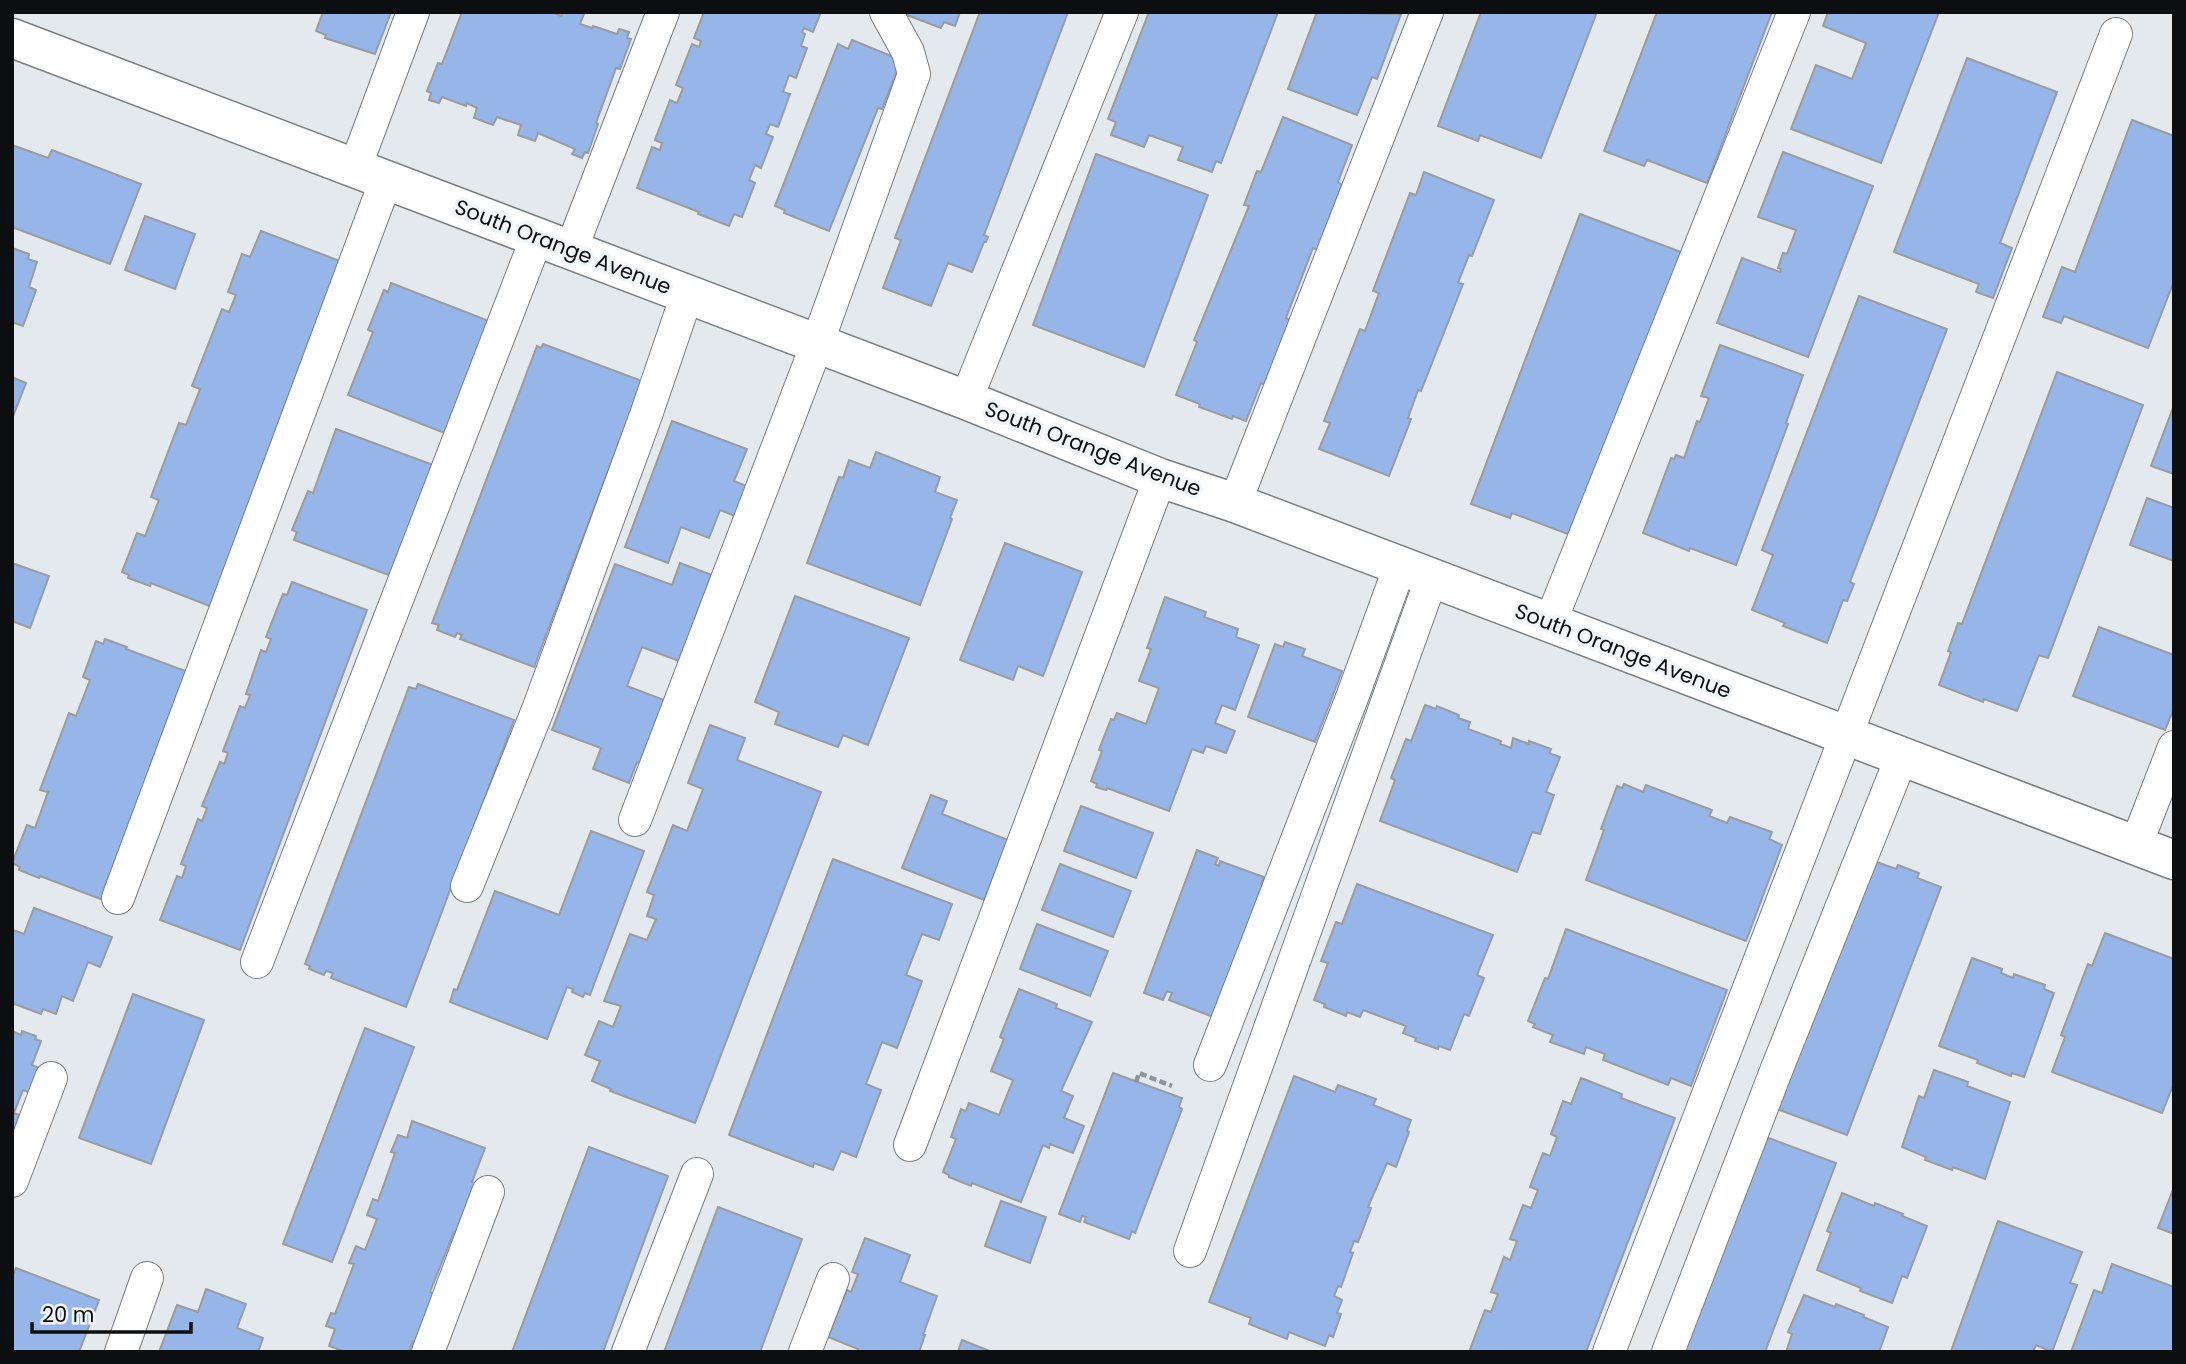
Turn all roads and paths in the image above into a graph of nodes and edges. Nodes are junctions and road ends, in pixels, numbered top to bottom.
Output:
1 (413, 12) edge
2 (663, 12) edge
3 (886, 12) edge
4 (1122, 12) edge
5 (1427, 12) edge
6 (1794, 12) edge
7 (2116, 34) dead end
8 (12, 38) edge
9 (370, 174) junction
10 (554, 244) junction
11 (687, 295) junction
12 (817, 344) junction
13 (966, 400) junction
14 (1160, 478) junction
15 (1236, 503) junction
16 (1416, 572) junction
17 (1550, 623) junction
18 (1847, 736) junction
19 (2174, 747) edge
20 (1902, 756) junction
21 (635, 820) dead end
22 (2136, 845) junction
23 (2174, 860) edge
24 (467, 886) dead end
25 (118, 898) dead end
26 (257, 962) dead end
27 (1210, 1065) dead end
28 (51, 1078) dead end
29 (910, 1145) dead end
30 (697, 1174) dead end
31 (12, 1181) edge
32 (488, 1192) dead end
33 (1190, 1251) dead end
34 (147, 1278) dead end
35 (833, 1279) dead end
36 (121, 1352) edge
37 (428, 1352) edge
38 (628, 1352) edge
39 (805, 1352) edge
40 (1609, 1352) edge
41 (1668, 1352) edge

1 - 9 lane
2 - 10 lane
3 - 12 lane
4 - 13 lane
5 - 15 lane
6 - 17 lane
7 - 18 lane
8 - 9 street, South Orange Avenue
9 - 10 street, South Orange Avenue
9 - 25 lane
10 - 11 street, South Orange Avenue
10 - 26 lane
11 - 12 street, South Orange Avenue
11 - 24 lane
12 - 13 street, South Orange Avenue
12 - 21 lane
13 - 14 street, South Orange Avenue
14 - 15 street, South Orange Avenue
14 - 29 lane
15 - 16 street, South Orange Avenue
16 - 17 street, South Orange Avenue
16 - 27 lane
16 - 33 lane
17 - 18 street, South Orange Avenue
18 - 20 street, South Orange Avenue
18 - 40 lane
19 - 22 lane
20 - 22 street, South Orange Avenue
20 - 41 lane
22 - 23 street, South Orange Avenue
28 - 31 lane
30 - 38 lane
32 - 37 lane
34 - 36 lane
35 - 39 lane

